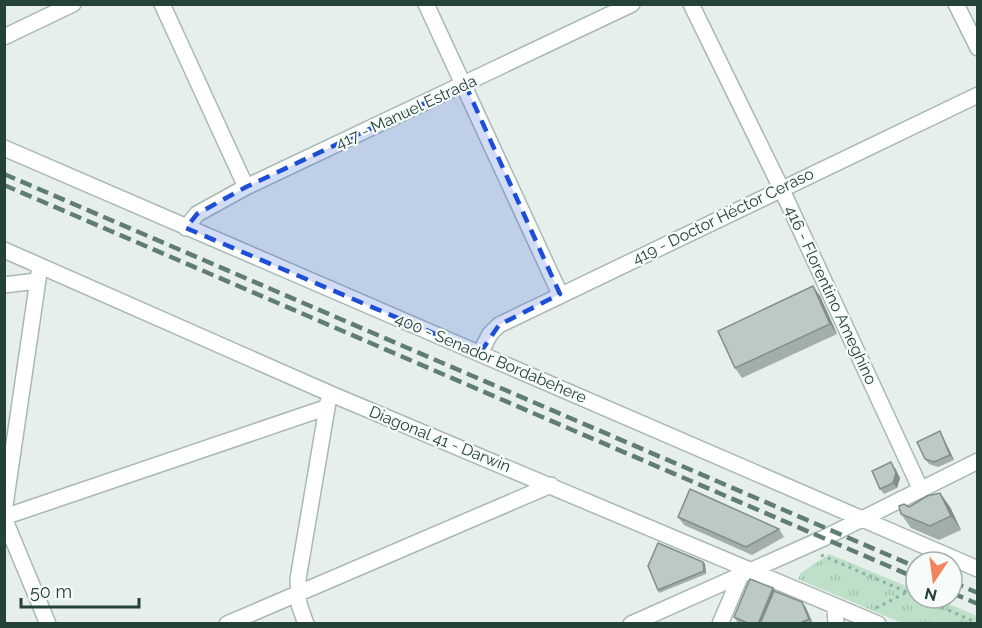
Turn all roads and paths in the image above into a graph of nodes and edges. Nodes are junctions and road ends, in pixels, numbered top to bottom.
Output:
1 (73, 4) edge
2 (162, 4) edge
3 (426, 4) edge
4 (632, 4) edge
5 (691, 4) edge
6 (956, 4) edge
7 (4, 37) edge
8 (978, 48) edge
9 (465, 84) junction
10 (978, 95) edge
11 (4, 148) edge
12 (246, 187) junction
13 (781, 188) junction
14 (186, 228) junction
15 (4, 250) edge
16 (39, 274) junction
17 (4, 285) edge
18 (560, 294) junction
19 (480, 353) junction
20 (328, 401) junction
21 (978, 461) edge
22 (551, 485) junction
23 (921, 490) junction
24 (4, 516) edge
25 (862, 519) junction
26 (804, 548) junction
27 (978, 569) edge
28 (747, 574) junction
29 (904, 591) edge
30 (904, 594) edge
31 (298, 595) junction
32 (835, 607) junction
33 (948, 610) edge
34 (860, 616) junction
35 (978, 623) edge
36 (48, 624) edge
37 (227, 624) edge
38 (306, 624) edge
39 (631, 624) edge
40 (720, 624) edge
41 (836, 624) edge
42 (878, 624) edge

1 - 7 street
2 - 12 street
3 - 9 street
4 - 9 street, 417 - Manuel Estrada
5 - 13 street, 416 - Florentino Ameghino
6 - 8 street
9 - 12 street, 417 - Manuel Estrada
9 - 18 street
10 - 13 street, 419 - Doctor Héctor Ceraso
11 - 14 street, 400 - Senador Bordabehere
12 - 14 street, 417 - Manuel Estrada
13 - 18 street, 419 - Doctor Héctor Ceraso
13 - 23 street, 416 - Florentino Ameghino
14 - 19 street, 400 - Senador Bordabehere
15 - 16 street, Diagonal 41 - Darwin
16 - 17 street
16 - 20 street, Diagonal 41 - Darwin
16 - 24 street
18 - 19 street, 419 - Doctor Héctor Ceraso
19 - 25 street, 400 - Senador Bordabehere
20 - 22 street, Diagonal 41 - Darwin
20 - 24 street
20 - 31 street
21 - 23 street
22 - 28 street, Diagonal 41 - Darwin
22 - 31 street
23 - 25 street
24 - 36 street
25 - 26 street
25 - 27 street, 400 - Senador Bordabehere
26 - 28 street
26 - 29 path
28 - 32 street, Diagonal 41 - Darwin
28 - 39 street
28 - 40 street
30 - 34 path
31 - 37 street
31 - 38 street
32 - 34 street, Diagonal 41 - Darwin
32 - 41 street
33 - 35 path
34 - 42 street, Diagonal 41 - Darwin

